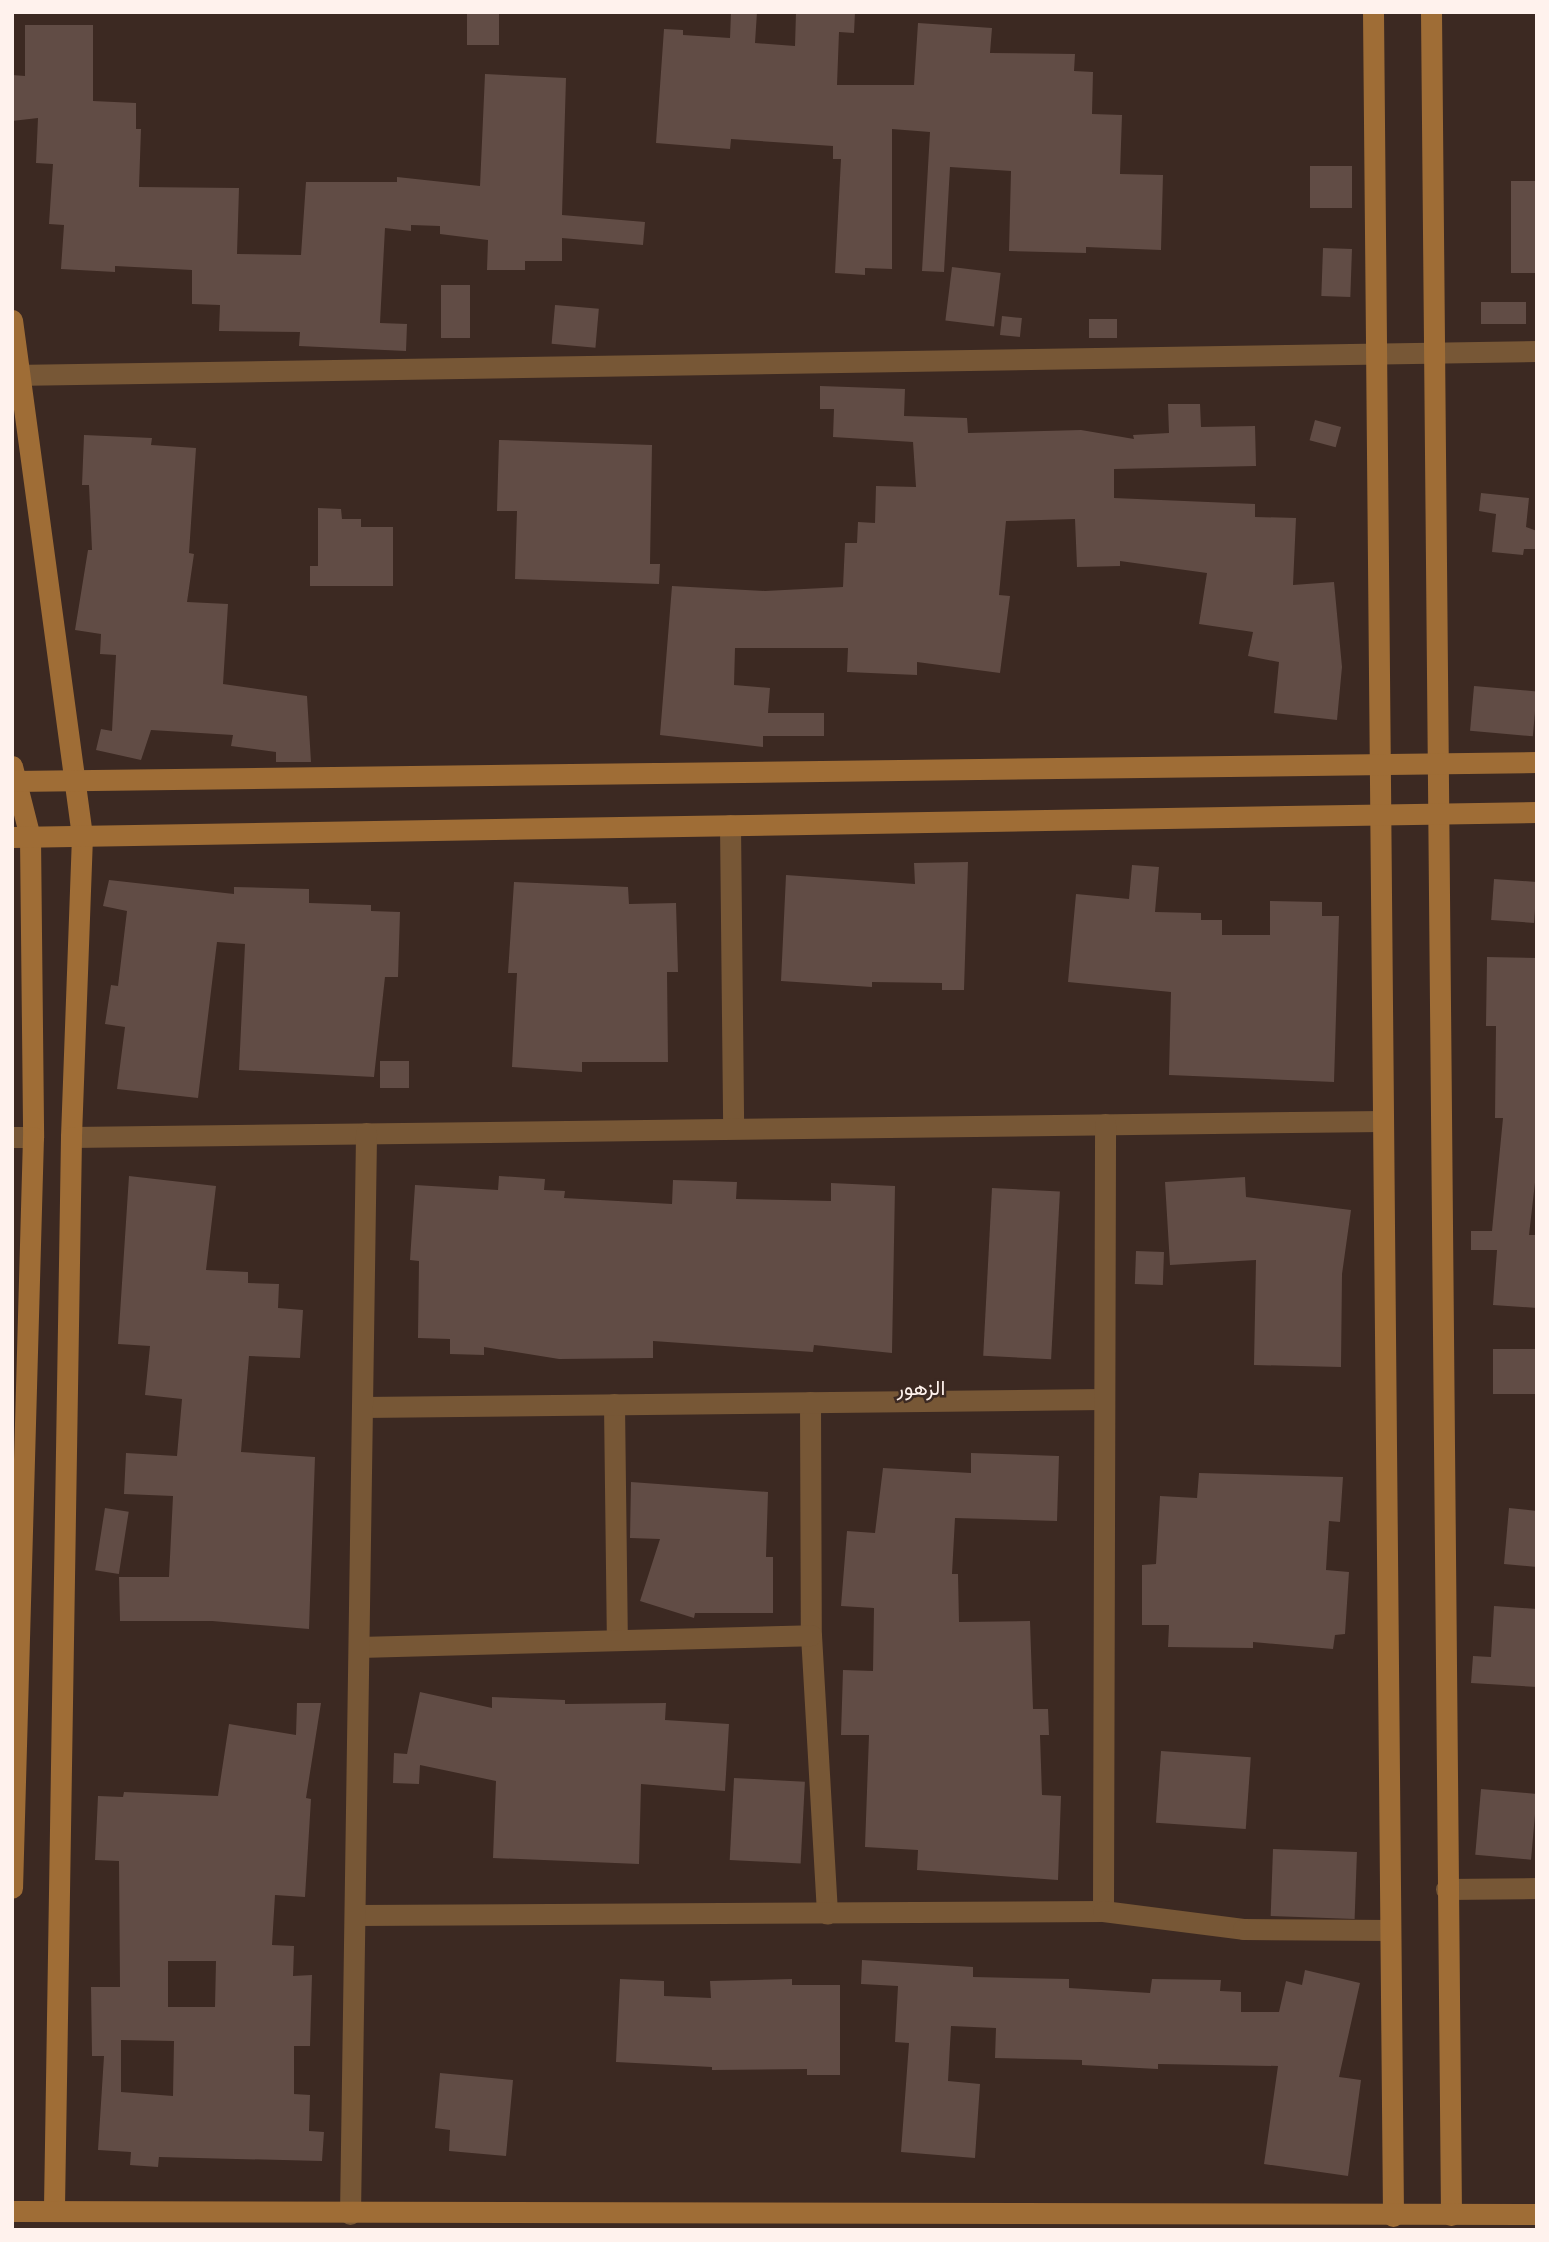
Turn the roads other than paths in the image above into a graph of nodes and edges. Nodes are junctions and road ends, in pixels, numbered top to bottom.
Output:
1 (1373, 12) edge
2 (1431, 12) edge
3 (12, 320) edge
4 (1434, 351) junction
5 (1537, 351) edge
6 (1376, 352) junction
7 (16, 374) edge
8 (1537, 762) edge
9 (1437, 763) junction
10 (1380, 764) junction
11 (13, 776) edge
12 (75, 780) junction
13 (1537, 812) edge
14 (1438, 813) junction
15 (1380, 814) junction
16 (730, 825) junction
17 (82, 836) junction
18 (21, 837) edge
19 (1383, 1121) junction
20 (1105, 1124) junction
21 (733, 1128) junction
22 (366, 1133) junction
23 (22, 1137) edge
24 (71, 1137) junction
25 (1104, 1399) junction
26 (810, 1402) junction
27 (614, 1404) junction
28 (362, 1407) junction
29 (811, 1635) junction
30 (617, 1640) junction
31 (359, 1647) junction
32 (12, 1888) edge
33 (1537, 1888) edge
34 (1446, 1889) junction
35 (1103, 1911) junction
36 (827, 1913) junction
37 (355, 1915) junction
38 (1390, 1930) junction
39 (12, 2211) edge
40 (54, 2211) junction
41 (350, 2214) junction
42 (1537, 2214) edge
43 (1451, 2215) junction
44 (1393, 2216) junction

1 - 6 street
2 - 4 street
3 - 7 street
4 - 5 street
4 - 6 street
4 - 9 street
6 - 7 street
6 - 10 street
7 - 12 street
8 - 9 street
9 - 10 street
9 - 14 street
10 - 12 street
10 - 15 street
11 - 12 street
11 - 18 street
12 - 17 street
13 - 14 street
14 - 15 street
14 - 34 street
15 - 16 street
15 - 19 street
16 - 17 street
16 - 21 street
17 - 18 street
17 - 24 street
18 - 23 street
19 - 20 street
19 - 38 street
20 - 21 street
20 - 25 street
21 - 22 street
22 - 24 street
22 - 28 street
23 - 32 street
24 - 40 street
25 - 26 street
25 - 35 street
26 - 27 street
26 - 29 street
27 - 28 street
27 - 30 street
28 - 31 street
29 - 30 street
29 - 36 street
30 - 31 street
31 - 37 street
33 - 34 street
34 - 43 street
35 - 36 street
35 - 38 street
36 - 37 street
37 - 41 street
38 - 44 street
39 - 40 street
40 - 41 street
41 - 44 street
42 - 43 street
43 - 44 street

